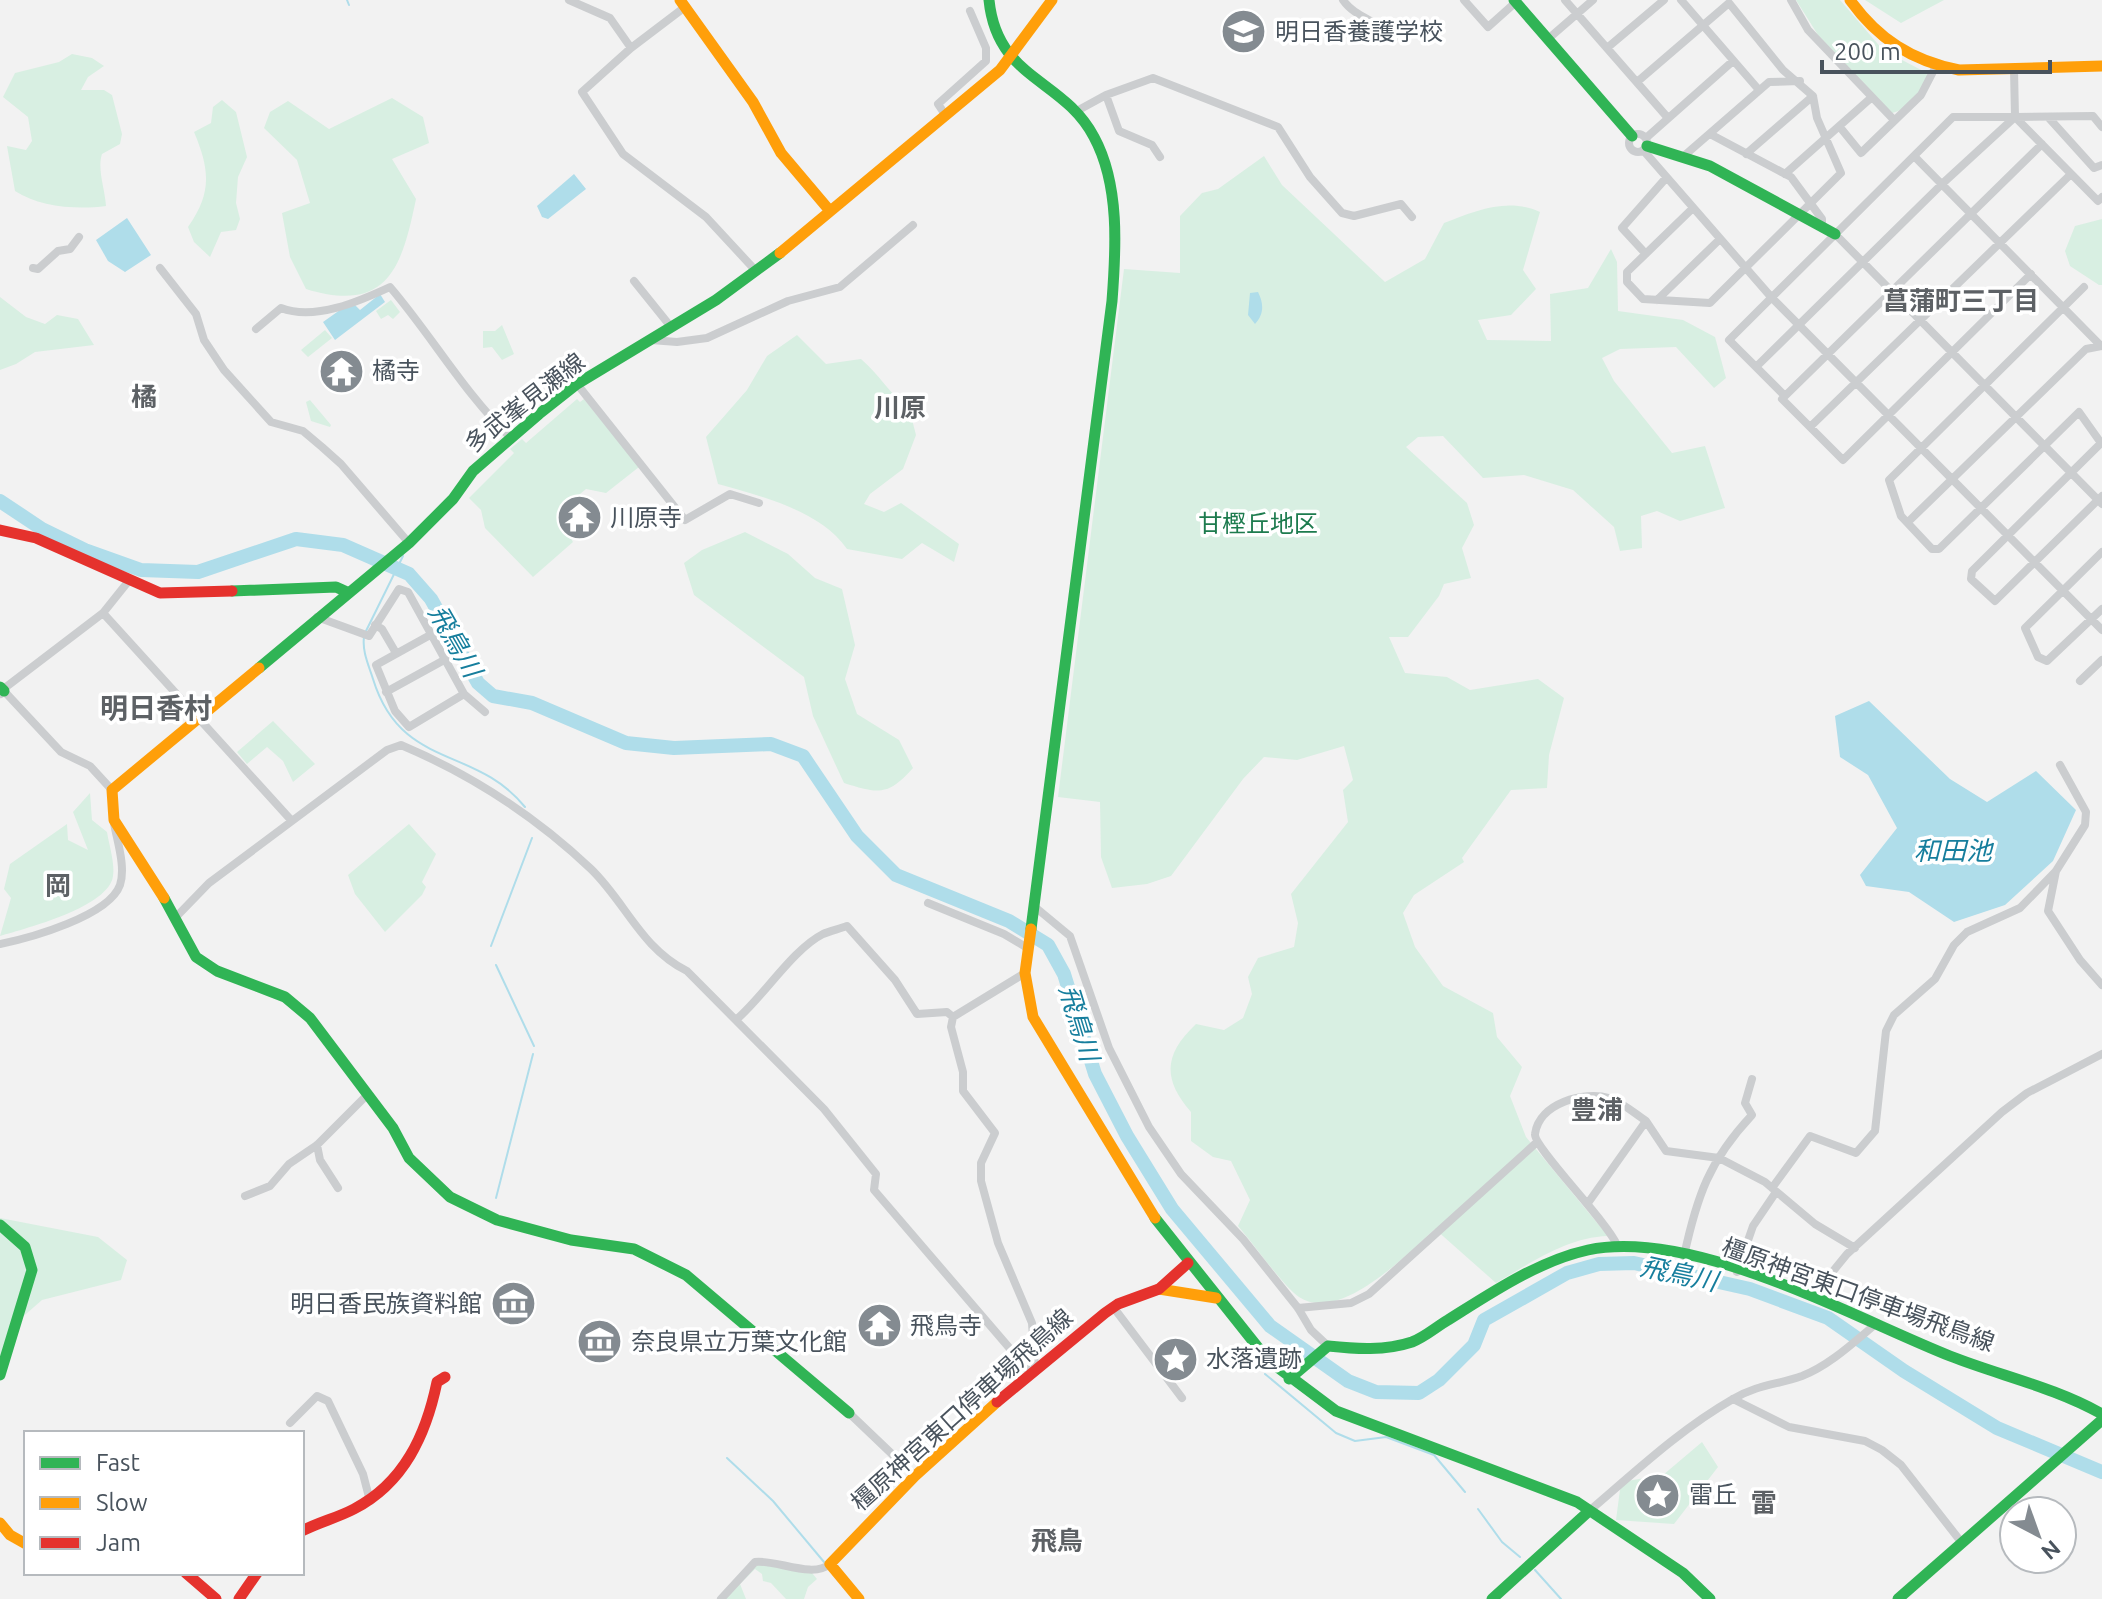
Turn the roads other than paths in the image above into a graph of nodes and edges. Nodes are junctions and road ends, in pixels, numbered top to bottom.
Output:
1 (569, 0) edge
2 (989, 0) edge
3 (1052, 0) edge
4 (1343, 0) edge
5 (1464, 0) edge
6 (1565, 0) edge
7 (1593, 0) edge
8 (1664, 0) edge
9 (1681, 0) edge
10 (1791, 0) edge
11 (1850, 0) edge
12 (1515, 1) edge
13 (686, 2) edge
14 (970, 11) dead end
15 (1577, 14) junction
16 (1703, 25) junction
17 (1394, 39) dead end
18 (1548, 39) junction
19 (631, 48) junction
20 (1607, 48) junction
21 (1009, 58) junction
22 (1733, 61) junction
23 (1936, 66) junction
24 (2102, 66) edge
25 (2014, 69) junction
26 (1800, 81) junction
27 (1637, 82) junction
28 (1759, 90) junction
29 (1106, 95) junction
30 (1813, 96) junction
31 (1872, 97) junction
32 (1075, 112) junction
33 (946, 116) junction
34 (2015, 117) junction
35 (2048, 117) junction
36 (1668, 118) junction
37 (1894, 120) junction
38 (1839, 126) junction
39 (2102, 127) edge
40 (1710, 134) junction
41 (1632, 136) junction
42 (1825, 138) junction
43 (2042, 144) junction
44 (1645, 145) junction
45 (1746, 154) junction
46 (1685, 155) junction
47 (1914, 156) junction
48 (1160, 157) dead end
49 (2102, 165) edge
50 (1785, 174) junction
51 (2071, 174) junction
52 (1666, 178) junction
53 (1942, 184) junction
54 (2102, 197) edge
55 (1811, 203) junction
56 (1693, 208) junction
57 (830, 211) junction
58 (1971, 213) junction
59 (1800, 214) junction
60 (1412, 217) dead end
61 (913, 225) dead end
62 (1822, 227) junction
63 (1835, 234) junction
64 (79, 237) dead end
65 (1720, 239) junction
66 (2000, 243) junction
67 (1645, 253) junction
68 (1864, 262) junction
69 (33, 268) dead end
70 (160, 268) dead end
71 (1746, 268) junction
72 (756, 271) junction
73 (2031, 274) junction
74 (634, 281) dead end
75 (2084, 287) dead end
76 (1893, 290) junction
77 (1772, 298) junction
78 (1657, 300) junction
79 (2063, 308) junction
80 (1921, 319) junction
81 (1799, 325) junction
82 (671, 327) junction
83 (256, 329) dead end
84 (650, 340) junction
85 (2102, 346) edge
86 (1953, 351) junction
87 (1828, 354) junction
88 (1756, 367) junction
89 (1856, 382) junction
90 (577, 384) junction
91 (1985, 384) junction
92 (1785, 396) junction
93 (1889, 414) junction
94 (2017, 417) junction
95 (1810, 427) junction
96 (511, 438) junction
97 (2045, 445) junction
98 (1921, 447) junction
99 (2071, 473) junction
100 (1953, 479) junction
101 (2101, 500) edge
102 (759, 503) dead end
103 (1981, 508) junction
104 (1908, 522) junction
105 (0, 530) edge
106 (2008, 536) junction
107 (409, 543) junction
108 (2102, 552) edge
109 (2035, 563) junction
110 (127, 583) junction
111 (2063, 591) junction
112 (347, 592) junction
113 (2102, 609) edge
114 (103, 613) junction
115 (317, 617) junction
116 (2091, 619) junction
117 (375, 625) junction
118 (2102, 630) edge
119 (432, 634) junction
120 (396, 653) junction
121 (446, 659) junction
122 (2102, 660) edge
123 (2080, 681) dead end
124 (2, 691) edge
125 (386, 692) junction
126 (464, 694) junction
127 (485, 712) dead end
128 (198, 717) junction
129 (2060, 765) dead end
130 (112, 790) junction
131 (114, 820) junction
132 (291, 820) junction
133 (2056, 871) junction
134 (928, 903) dead end
135 (1034, 912) junction
136 (176, 917) junction
137 (0, 944) edge
138 (1028, 951) junction
139 (1025, 973) junction
140 (2102, 985) edge
141 (953, 1017) junction
142 (737, 1019) junction
143 (2102, 1054) edge
144 (1752, 1079) dead end
145 (367, 1095) junction
146 (1646, 1121) junction
147 (1536, 1143) junction
148 (317, 1145) junction
149 (1719, 1158) junction
150 (338, 1188) dead end
151 (1774, 1190) junction
152 (245, 1196) dead end
153 (1588, 1203) junction
154 (0, 1225) edge
155 (1617, 1245) junction
156 (1855, 1248) junction
157 (1684, 1256) junction
158 (1188, 1263) junction
159 (1737, 1272) junction
160 (1159, 1289) junction
161 (1812, 1297) junction
162 (1217, 1298) junction
163 (1114, 1308) junction
164 (1298, 1308) junction
165 (1877, 1323) junction
166 (1326, 1348) junction
167 (1033, 1370) junction
168 (0, 1375) edge
169 (445, 1377) dead end
170 (1289, 1379) junction
171 (1182, 1398) dead end
172 (1733, 1399) junction
173 (849, 1413) joint
174 (2102, 1414) edge
175 (2102, 1420) edge
176 (290, 1423) dead end
177 (915, 1476) junction
178 (370, 1501) junction
179 (1588, 1512) junction
180 (0, 1523) edge
181 (304, 1530) edge
182 (24, 1543) edge
183 (1962, 1543) junction
184 (830, 1564) junction
185 (188, 1575) edge
186 (256, 1575) edge
187 (216, 1599) edge
188 (239, 1599) edge
189 (721, 1599) edge
190 (859, 1599) edge
191 (1492, 1599) edge
192 (1710, 1599) edge
193 (1898, 1599) edge

1 - 19 street
2 - 21 main road
3 - 21 main road, 多武峯見瀬線
4 - 17 street
5 - 12 street
6 - 15 street
7 - 15 street
8 - 20 street
9 - 16 street
10 - 31 street
11 - 23 main road
12 - 18 main road
13 - 19 street
13 - 57 main road
14 - 33 street
15 - 18 street
15 - 20 street
16 - 22 street
16 - 26 street
16 - 27 street
18 - 41 main road
19 - 72 street
20 - 27 street
21 - 32 main road
21 - 33 main road, 多武峯見瀬線
22 - 28 street
22 - 36 street
23 - 25 main road
23 - 37 street
24 - 25 main road
25 - 34 street
26 - 28 street
26 - 30 street
27 - 36 street
28 - 40 street
29 - 32 street
29 - 48 street
29 - 60 street
30 - 42 street
30 - 45 street
31 - 37 street
31 - 38 street
32 - 135 main road
33 - 57 main road, 多武峯見瀬線
34 - 35 street
34 - 43 street
34 - 47 street
34 - 53 street
35 - 39 street
35 - 49 street
36 - 44 street
37 - 38 street
38 - 42 street
40 - 45 street
40 - 46 street
41 - 44 street
41 - 44 street
42 - 50 street
42 - 55 street
43 - 51 street
43 - 58 street
44 - 46 main road
44 - 52 street
45 - 50 street
46 - 59 main road
47 - 53 street
47 - 63 street
50 - 55 street
51 - 54 street
51 - 66 street
52 - 56 street
52 - 67 street
53 - 58 street
53 - 68 street
55 - 59 street
55 - 62 street
56 - 65 street
56 - 67 street
57 - 72 main road, 多武峯見瀬線
58 - 66 street
58 - 76 street
59 - 62 main road
59 - 71 street
61 - 84 street
62 - 63 main road
63 - 68 street
63 - 77 street
64 - 69 street
65 - 71 street
65 - 78 street
66 - 73 street
66 - 80 street
67 - 78 street
68 - 76 street
68 - 81 street
70 - 107 street
71 - 77 street
71 - 78 street
72 - 82 main road, 多武峯見瀬線
73 - 79 street
73 - 86 street
74 - 82 street
75 - 79 street
76 - 80 street
76 - 87 street
77 - 81 street
77 - 88 street
79 - 85 street
79 - 91 street
80 - 86 street
80 - 89 street
81 - 87 street
81 - 88 street
82 - 84 main road, 多武峯見瀬線
83 - 96 street
84 - 90 main road, 多武峯見瀬線
85 - 94 street
86 - 91 street
86 - 93 street
87 - 89 street
87 - 92 street
88 - 92 street
89 - 93 street
89 - 95 street
90 - 96 main road, 多武峯見瀬線
90 - 102 street
91 - 94 street
91 - 98 street
92 - 95 street
93 - 95 street
93 - 98 street
94 - 97 street
94 - 100 street
96 - 107 main road, 多武峯見瀬線
97 - 99 street
97 - 99 street
97 - 103 street
98 - 100 street
98 - 104 street
99 - 101 street
99 - 106 street
100 - 103 street
100 - 104 street
101 - 109 street
103 - 104 street
103 - 106 street
105 - 110 main road
106 - 109 street
106 - 109 street
107 - 112 main road, 多武峯見瀬線
108 - 111 street
109 - 111 street
110 - 112 main road
110 - 114 street
111 - 116 street
111 - 116 street
112 - 115 main road, 多武峯見瀬線
113 - 116 street
114 - 124 street
114 - 128 street
115 - 117 street
115 - 128 main road, 多武峯見瀬線
116 - 118 street
117 - 119 street
117 - 120 street
119 - 120 street
119 - 121 street
120 - 125 street
121 - 125 street
121 - 126 street
122 - 123 street
124 - 130 street
125 - 126 street
126 - 127 street
128 - 130 main road, 多武峯見瀬線
128 - 132 street
129 - 133 street
130 - 131 main road
131 - 136 main road
131 - 137 street
132 - 136 street
132 - 142 street
133 - 140 street
133 - 151 street
134 - 138 street
135 - 138 main road
135 - 164 street
136 - 145 main road
138 - 139 main road
139 - 141 street
139 - 158 main road
141 - 142 street
141 - 167 street
142 - 167 street
143 - 156 street
144 - 149 street
145 - 148 street
145 - 173 main road
146 - 147 street
146 - 149 street
146 - 153 street
147 - 153 street
147 - 164 street
148 - 150 street
148 - 152 street
149 - 151 street
149 - 157 street
151 - 156 street
151 - 159 street
153 - 155 street
154 - 168 main road
155 - 157 main road, 橿原神宮東口停車場飛鳥線
155 - 166 main road, 橿原神宮東口停車場飛鳥線
156 - 161 street
157 - 159 main road, 橿原神宮東口停車場飛鳥線
158 - 160 main road, 橿原神宮東口停車場飛鳥線
158 - 162 main road
159 - 161 main road, 橿原神宮東口停車場飛鳥線
160 - 162 main road
160 - 163 main road, 橿原神宮東口停車場飛鳥線
161 - 165 main road, 橿原神宮東口停車場飛鳥線
162 - 170 main road
163 - 167 main road, 橿原神宮東口停車場飛鳥線
163 - 171 street
164 - 166 street
165 - 172 street
165 - 174 main road, 橿原神宮東口停車場飛鳥線
166 - 170 main road
167 - 177 main road, 橿原神宮東口停車場飛鳥線
169 - 178 main road
170 - 179 main road
172 - 179 street
172 - 183 street
173 - 177 street
175 - 183 main road
176 - 178 street
177 - 184 main road, 橿原神宮東口停車場飛鳥線
178 - 181 main road
179 - 191 main road
179 - 192 main road
180 - 182 main road
183 - 193 main road
184 - 189 street
184 - 190 main road
185 - 187 main road
186 - 188 main road

